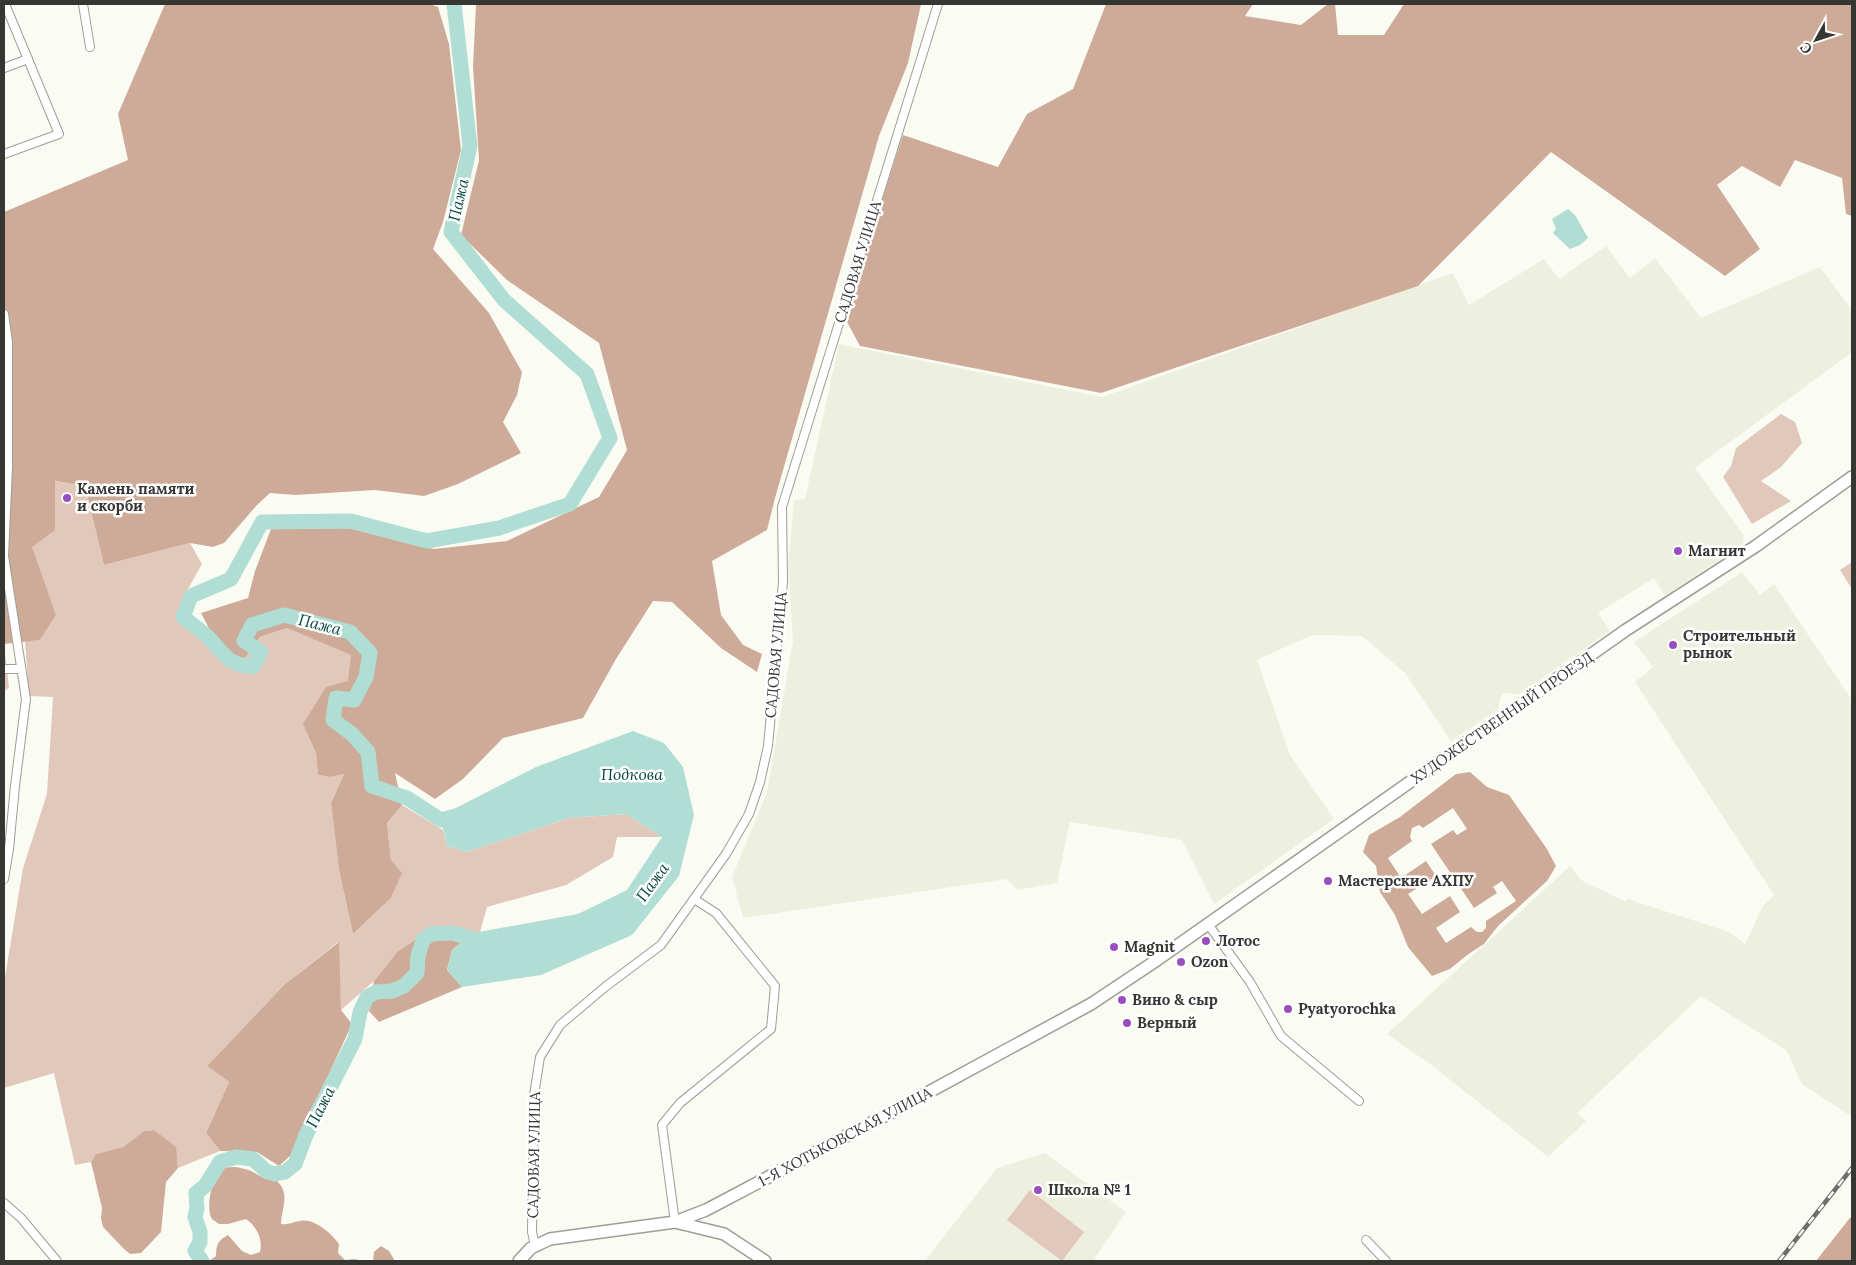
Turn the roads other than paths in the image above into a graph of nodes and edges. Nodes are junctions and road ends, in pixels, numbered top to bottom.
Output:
1 (5, 4) edge
2 (83, 4) edge
3 (938, 4) edge
4 (90, 47) dead end
5 (28, 59) junction
6 (4, 68) edge
7 (4, 154) edge
8 (4, 314) edge
9 (1852, 477) edge
10 (4, 669) edge
11 (21, 669) junction
12 (4, 879) edge
13 (694, 899) junction
14 (1208, 924) junction
15 (1154, 962) joint
16 (1359, 1101) dead end
17 (4, 1203) edge
18 (676, 1222) junction
19 (1366, 1240) dead end
20 (535, 1246) junction
21 (57, 1261) edge
22 (518, 1261) edge
23 (765, 1261) edge
24 (1386, 1261) edge

1 - 5 street
2 - 4 street
3 - 13 street, САДОВАЯ УЛИЦА
5 - 6 street
5 - 7 street
8 - 11 street
9 - 14 main road, ХУДОЖЕСТВЕННЫЙ ПРОЕЗД
10 - 11 street
11 - 12 street
13 - 18 street
13 - 20 street, САДОВАЯ УЛИЦА
14 - 15 main road, ХУДОЖЕСТВЕННЫЙ ПРОЕЗД
14 - 16 street
15 - 18 main road, 1-Я ХОТЬКОВСКАЯ УЛИЦА
17 - 21 street
18 - 20 main road, 1-Я ХОТЬКОВСКАЯ УЛИЦА
18 - 23 main road
19 - 24 street
20 - 22 main road, 1-Я ХОТЬКОВСКАЯ УЛИЦА

